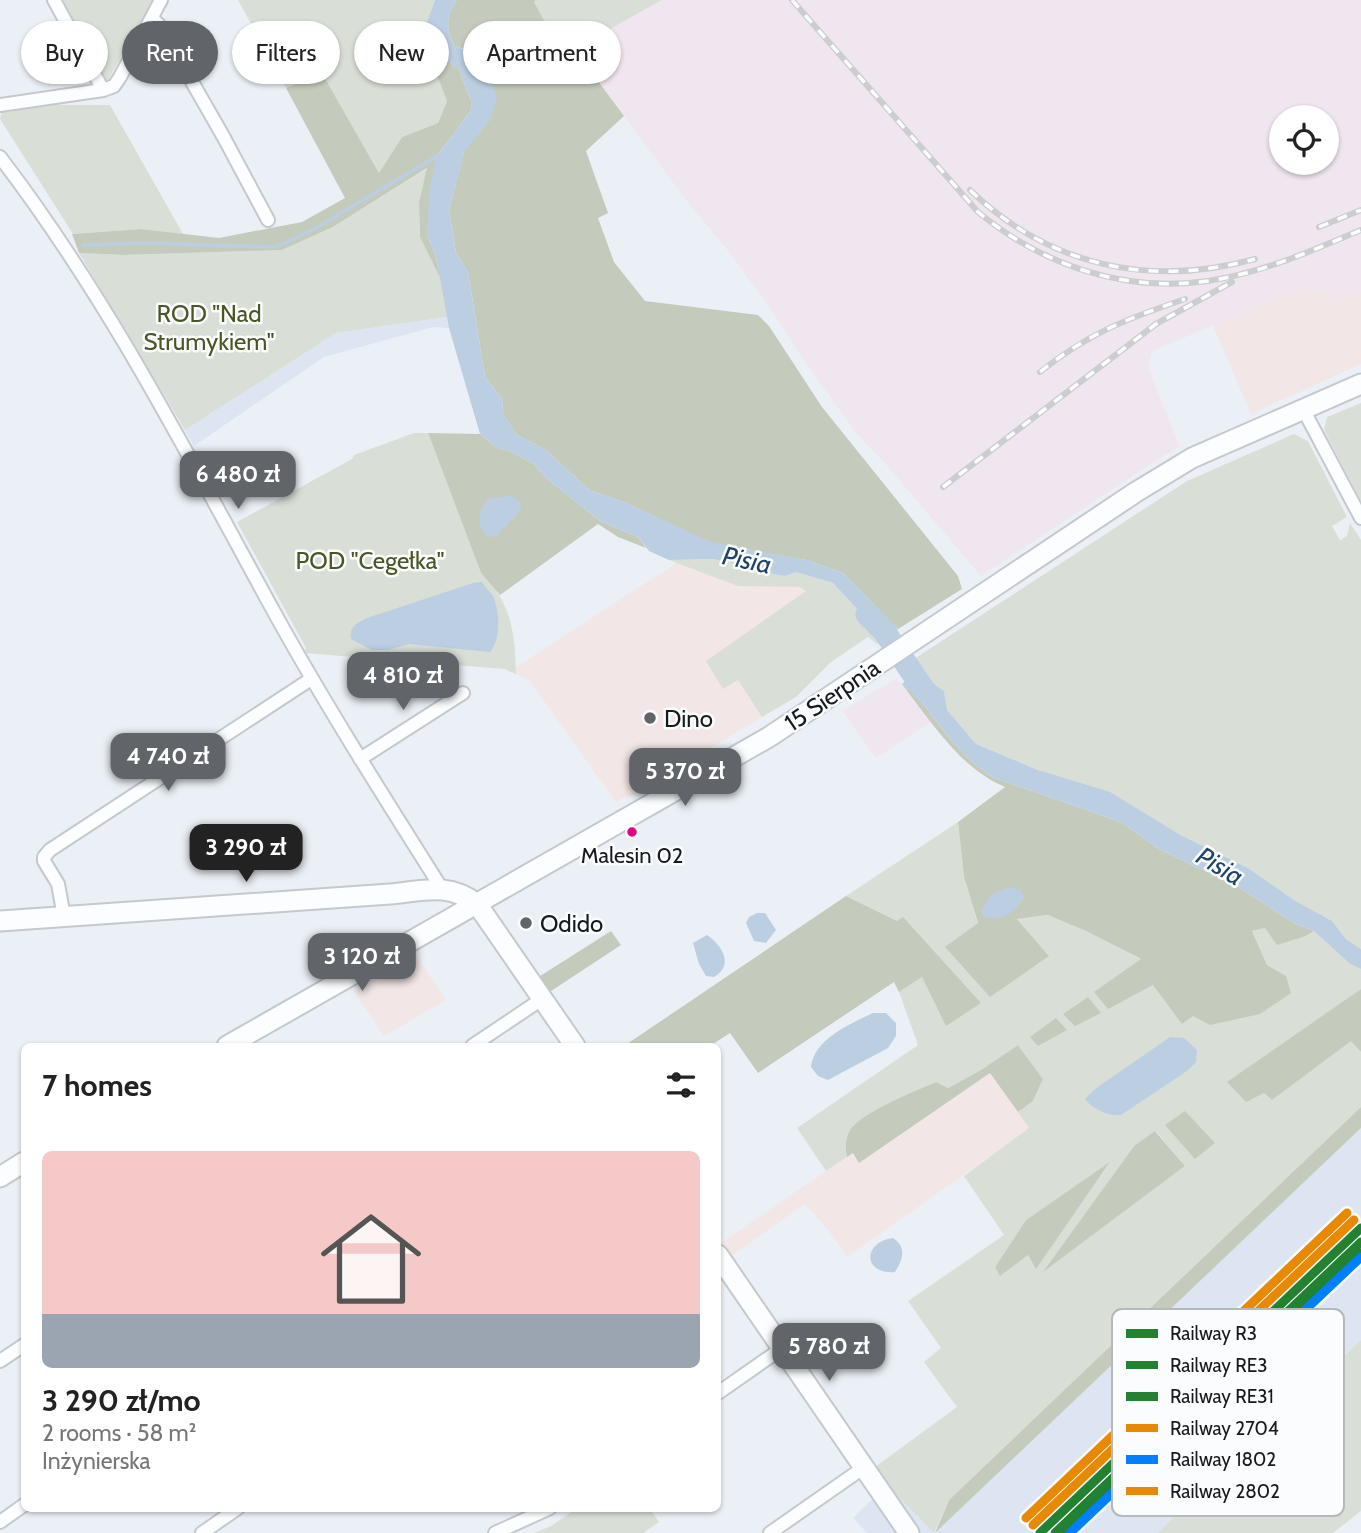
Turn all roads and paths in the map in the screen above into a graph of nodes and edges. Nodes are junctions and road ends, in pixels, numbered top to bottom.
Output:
1 (54, 0) edge
2 (161, 0) edge
3 (152, 18) junction
4 (103, 90) junction
5 (0, 105) edge
6 (0, 158) edge
7 (268, 220) dead end
8 (1361, 384) edge
9 (1303, 409) junction
10 (1361, 518) edge
11 (311, 679) junction
12 (463, 693) dead end
13 (360, 759) junction
14 (442, 889) junction
15 (477, 904) junction
16 (64, 917) junction
17 (0, 921) edge
18 (542, 999) junction
19 (232, 1043) edge
20 (476, 1043) edge
21 (573, 1043) edge
22 (21, 1165) edge
23 (0, 1177) edge
24 (721, 1259) edge
25 (21, 1347) edge
26 (781, 1349) junction
27 (0, 1361) edge
28 (721, 1391) edge
29 (863, 1468) junction
30 (21, 1507) edge
31 (232, 1512) edge
32 (542, 1512) edge
33 (0, 1522) edge
34 (500, 1532) edge
35 (202, 1533) edge
36 (770, 1533) edge
37 (909, 1533) edge

1 - 4 street
2 - 3 street
3 - 4 street
3 - 7 street
4 - 5 street
6 - 11 street
8 - 9 main road, 15 Sierpnia
9 - 10 street
9 - 15 main road, 15 Sierpnia
11 - 13 street
11 - 16 street
12 - 13 street
13 - 14 street
14 - 15 main road
14 - 16 main road
15 - 18 main road
15 - 19 main road, 15 Sierpnia
16 - 17 main road
18 - 20 street
18 - 21 main road
22 - 23 main road
24 - 26 main road
25 - 27 street
26 - 28 street
26 - 29 main road
29 - 36 street
29 - 37 main road
30 - 33 street
31 - 35 street
32 - 34 street

